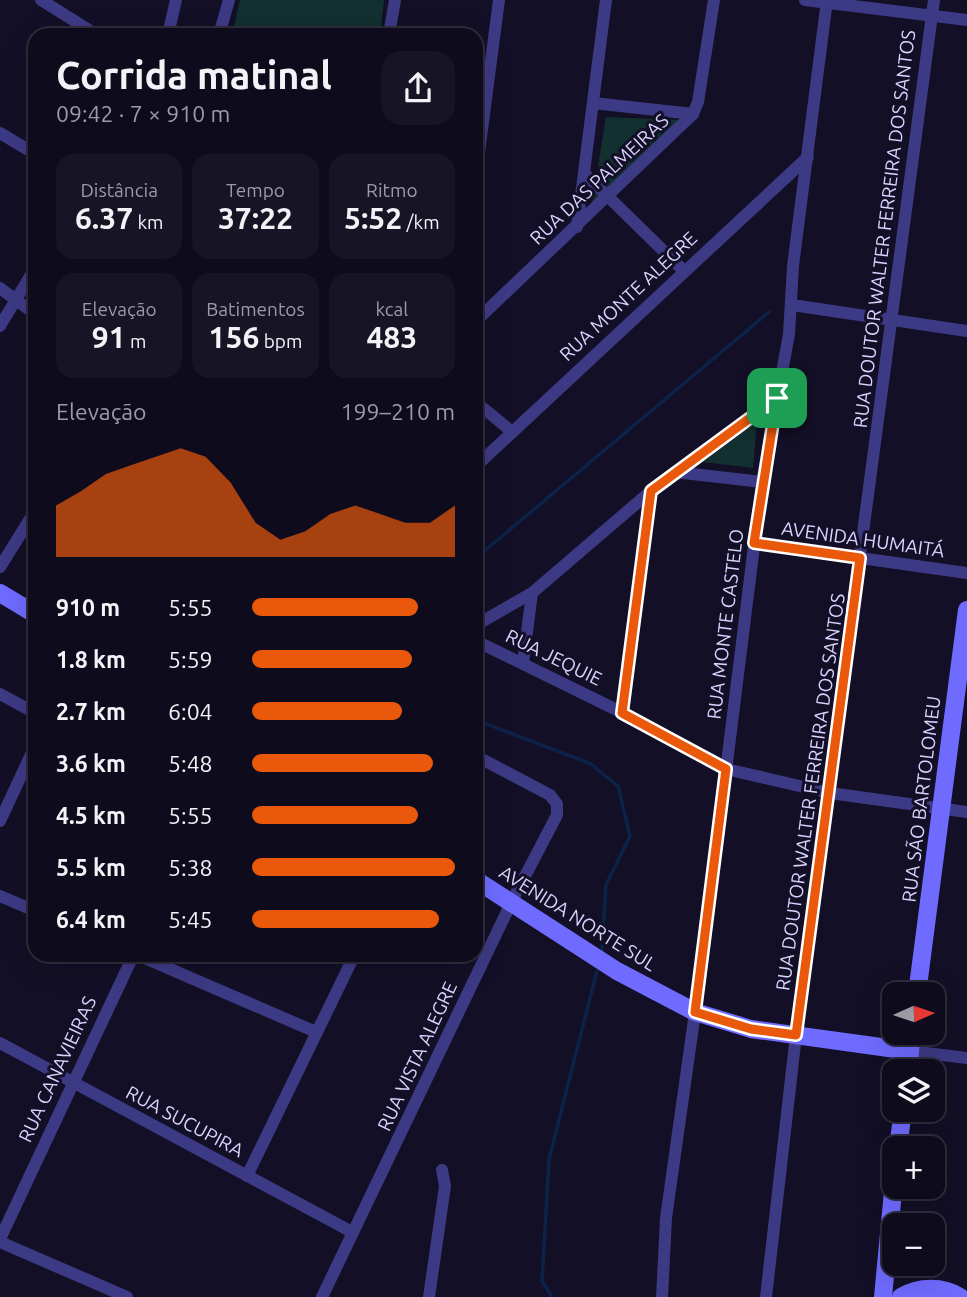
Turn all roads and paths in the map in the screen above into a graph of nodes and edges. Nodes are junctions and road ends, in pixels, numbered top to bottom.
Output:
1 (41, 0) edge
2 (176, 0) edge
3 (229, 0) edge
4 (395, 0) edge
5 (499, 0) edge
6 (606, 0) edge
7 (714, 0) edge
8 (805, 0) edge
9 (933, 0) edge
10 (827, 1) edge
11 (932, 15) junction
12 (967, 20) edge
13 (86, 28) edge
14 (170, 28) edge
15 (221, 28) edge
16 (390, 28) edge
17 (593, 103) junction
18 (693, 114) junction
19 (483, 122) edge
20 (0, 133) edge
21 (28, 150) edge
22 (808, 157) junction
23 (584, 173) junction
24 (607, 197) junction
25 (577, 227) junction
26 (683, 270) junction
27 (0, 288) edge
28 (792, 305) junction
29 (28, 306) edge
30 (483, 314) edge
31 (893, 321) junction
32 (0, 326) edge
33 (967, 331) edge
34 (777, 398) junction
35 (483, 408) edge
36 (511, 431) junction
37 (483, 459) edge
38 (675, 472) junction
39 (762, 482) junction
40 (651, 491) junction
41 (28, 523) edge
42 (754, 543) junction
43 (860, 558) junction
44 (0, 567) edge
45 (967, 573) edge
46 (0, 593) edge
47 (532, 593) junction
48 (28, 610) edge
49 (967, 610) edge
50 (483, 621) edge
51 (483, 644) edge
52 (523, 663) junction
53 (0, 694) edge
54 (28, 709) edge
55 (622, 713) junction
56 (483, 759) edge
57 (28, 761) edge
58 (726, 769) junction
59 (830, 793) junction
60 (940, 808) junction
61 (967, 812) edge
62 (0, 821) edge
63 (483, 884) edge
64 (0, 896) edge
65 (512, 901) junction
66 (28, 908) edge
67 (483, 961) edge
68 (130, 962) edge
69 (153, 962) edge
70 (351, 962) edge
71 (483, 962) edge
72 (918, 982) edge
73 (695, 1012) junction
74 (316, 1032) junction
75 (796, 1035) junction
76 (0, 1043) edge
77 (911, 1045) edge
78 (910, 1051) junction
79 (967, 1058) edge
80 (909, 1059) edge
81 (71, 1083) junction
82 (442, 1170) dead end
83 (247, 1176) junction
84 (892, 1199) edge
85 (352, 1232) junction
86 (0, 1240) edge
87 (662, 1296) edge
88 (127, 1297) edge
89 (322, 1297) edge
90 (429, 1297) edge
91 (766, 1297) edge
92 (883, 1297) edge
93 (901, 1297) edge
94 (960, 1297) edge

1 - 13 street
2 - 14 street
3 - 15 street
4 - 16 street
5 - 19 street
6 - 17 street
7 - 18 street, RUA DAS PALMEIRAS
8 - 10 street
9 - 11 street, RUA DOUTOR WALTER FERREIRA DOS SANTOS
10 - 11 street
10 - 22 street, RUA MONTE CASTELO
11 - 12 street
11 - 31 street, RUA DOUTOR WALTER FERREIRA DOS SANTOS
17 - 18 street
17 - 23 street
18 - 24 street, RUA DAS PALMEIRAS
20 - 21 street
22 - 26 street, RUA MONTE ALEGRE
22 - 28 street, RUA MONTE CASTELO
23 - 24 street
23 - 25 street
24 - 25 street, RUA DAS PALMEIRAS
24 - 26 street
25 - 30 street, RUA DAS PALMEIRAS
26 - 36 street, RUA MONTE ALEGRE
27 - 29 street
28 - 31 street
28 - 34 street, RUA MONTE CASTELO
29 - 32 street
31 - 33 street
31 - 43 street, RUA DOUTOR WALTER FERREIRA DOS SANTOS
34 - 38 street
34 - 39 street, RUA MONTE CASTELO
35 - 36 street
36 - 37 street, RUA MONTE ALEGRE
38 - 39 street
38 - 40 street
39 - 42 street, RUA MONTE CASTELO
40 - 47 street
40 - 55 street
41 - 44 street
42 - 43 street, AVENIDA HUMAITÁ
42 - 58 street, RUA MONTE CASTELO
43 - 45 street, AVENIDA HUMAITÁ
43 - 59 street, RUA DOUTOR WALTER FERREIRA DOS SANTOS
46 - 48 street
47 - 50 street
47 - 52 street
49 - 60 street, RUA SÃO BARTOLOMEU
51 - 52 street, RUA JEQUIE
52 - 55 street, RUA JEQUIE
53 - 54 street
55 - 58 street, RUA JEQUIE
56 - 65 street, RUA VISTA ALEGRE
57 - 62 street
58 - 59 street, RUA JEQUIE
58 - 73 street, RUA MONTE CASTELO
59 - 60 street, RUA JEQUIE
59 - 75 street, RUA DOUTOR WALTER FERREIRA DOS SANTOS
60 - 61 street, RUA JEQUIE
60 - 72 street, RUA SÃO BARTOLOMEU
63 - 65 street, AVENIDA NORTE SUL
64 - 66 street
65 - 67 street, RUA VISTA ALEGRE
65 - 73 street, AVENIDA NORTE SUL
68 - 81 street, RUA CANAVIEIRAS
69 - 74 street
70 - 74 street
71 - 85 street, RUA VISTA ALEGRE
73 - 75 street, AVENIDA NORTE SUL
73 - 87 street, RUA MONTE CASTELO
74 - 83 street
75 - 78 street, AVENIDA NORTE SUL
75 - 91 street, RUA DOUTOR WALTER FERREIRA DOS SANTOS
76 - 81 street, RUA SUCUPIRA
77 - 78 street
78 - 79 street
78 - 80 street
81 - 83 street, RUA SUCUPIRA
81 - 86 street, RUA CANAVIEIRAS
82 - 90 street
83 - 85 street, RUA SUCUPIRA
84 - 92 street
85 - 89 street, RUA VISTA ALEGRE
86 - 88 street
93 - 94 street

